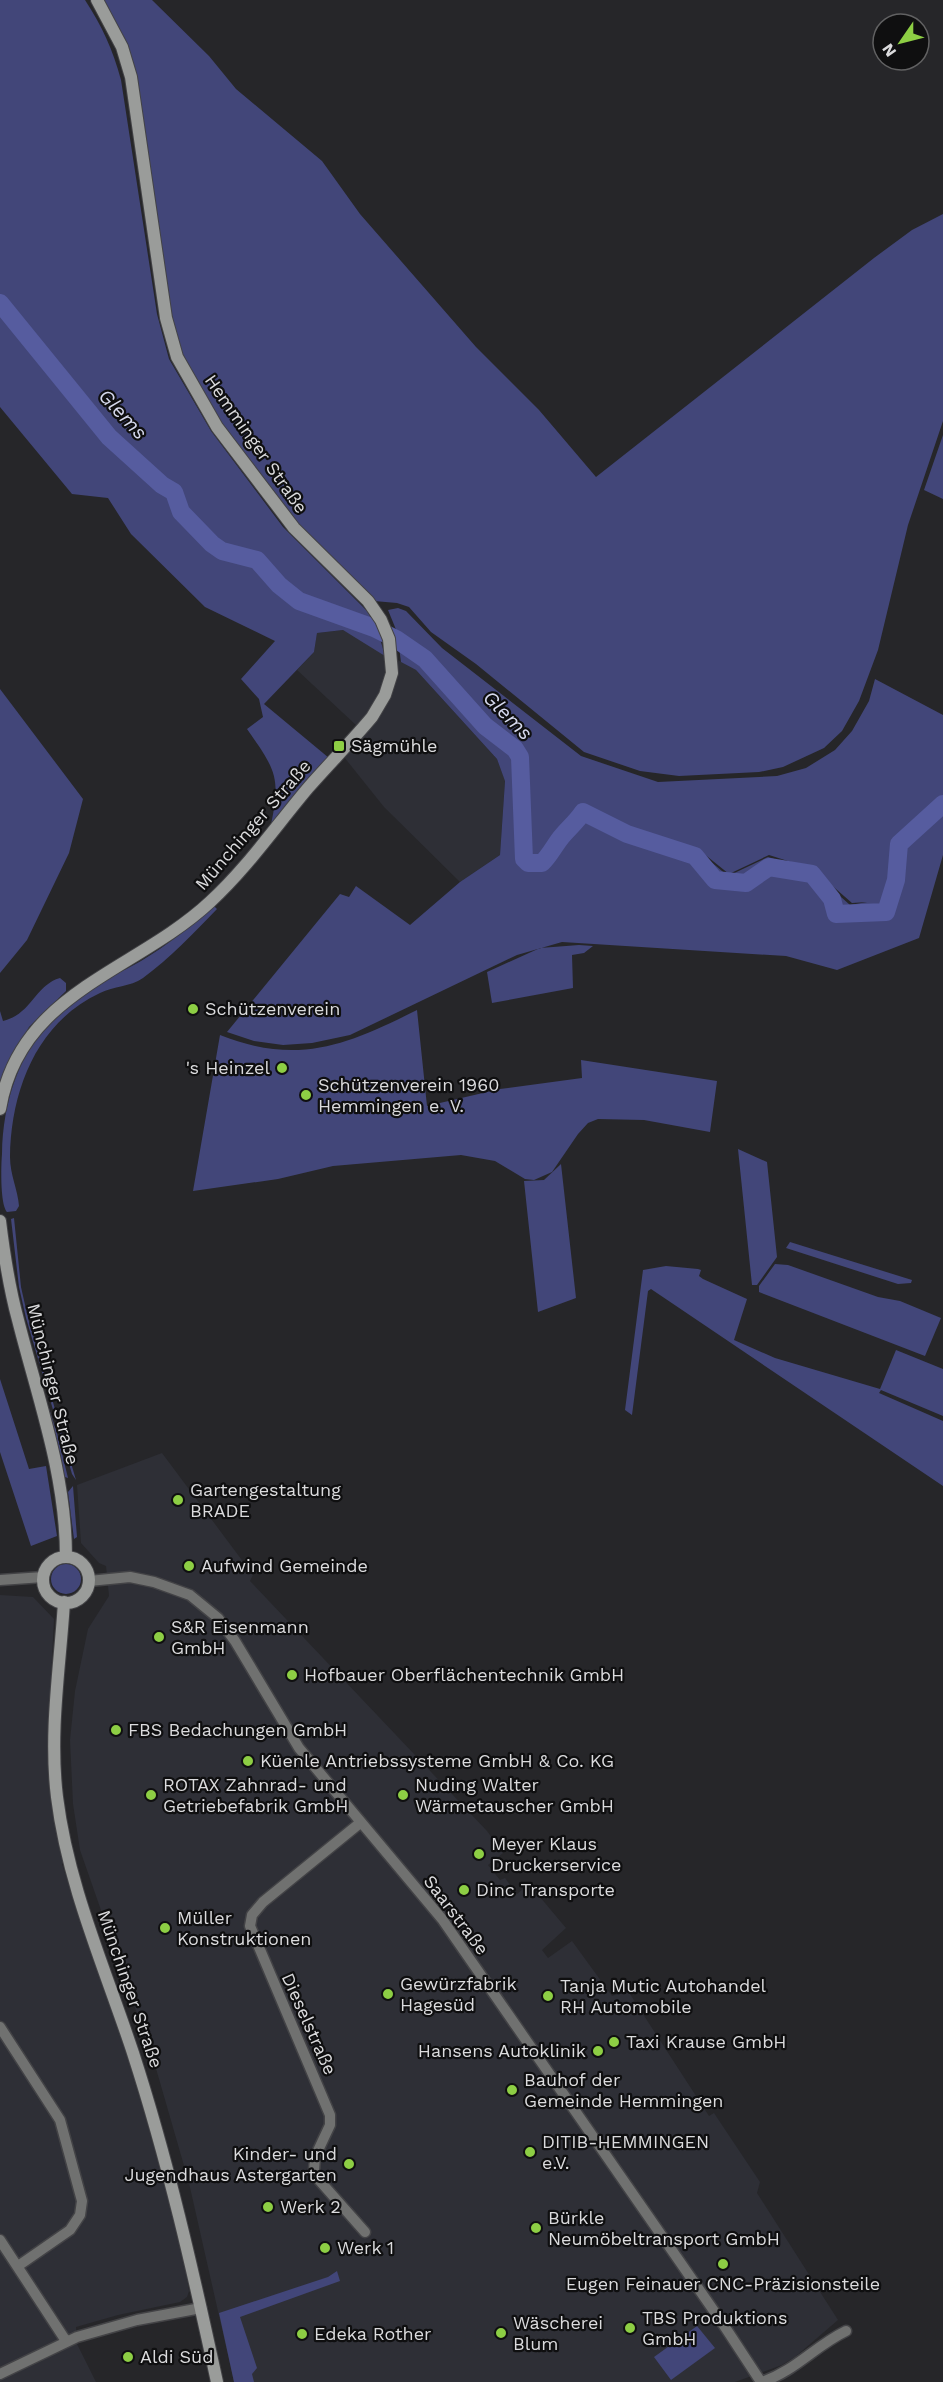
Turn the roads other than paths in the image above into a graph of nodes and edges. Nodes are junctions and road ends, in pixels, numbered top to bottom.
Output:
1 (97, 0) edge
2 (380, 703) joint
3 (0, 1108) edge
4 (0, 1221) edge
5 (66, 1557) junction
6 (43, 1577) junction
7 (0, 1580) edge
8 (89, 1581) junction
9 (64, 1602) junction
10 (360, 1823) junction
11 (0, 2026) edge
12 (364, 2232) dead end
13 (0, 2240) edge
14 (18, 2266) junction
15 (201, 2308) junction
16 (846, 2331) dead end
17 (66, 2341) junction
18 (0, 2374) edge
19 (217, 2382) edge
20 (762, 2382) edge

1 - 2 street, Hemminger Straße
2 - 3 street, Münchinger Straße
4 - 5 street, Münchinger Straße
5 - 6 street
5 - 8 street
6 - 7 street
6 - 9 street
8 - 9 street
8 - 10 street, Saarstraße
9 - 15 street, Münchinger Straße
10 - 12 street, Dieselstraße
10 - 20 street, Saarstraße
11 - 14 street
13 - 14 street
14 - 17 street
15 - 17 street
15 - 19 street, Münchinger Straße
16 - 20 street
17 - 18 street

